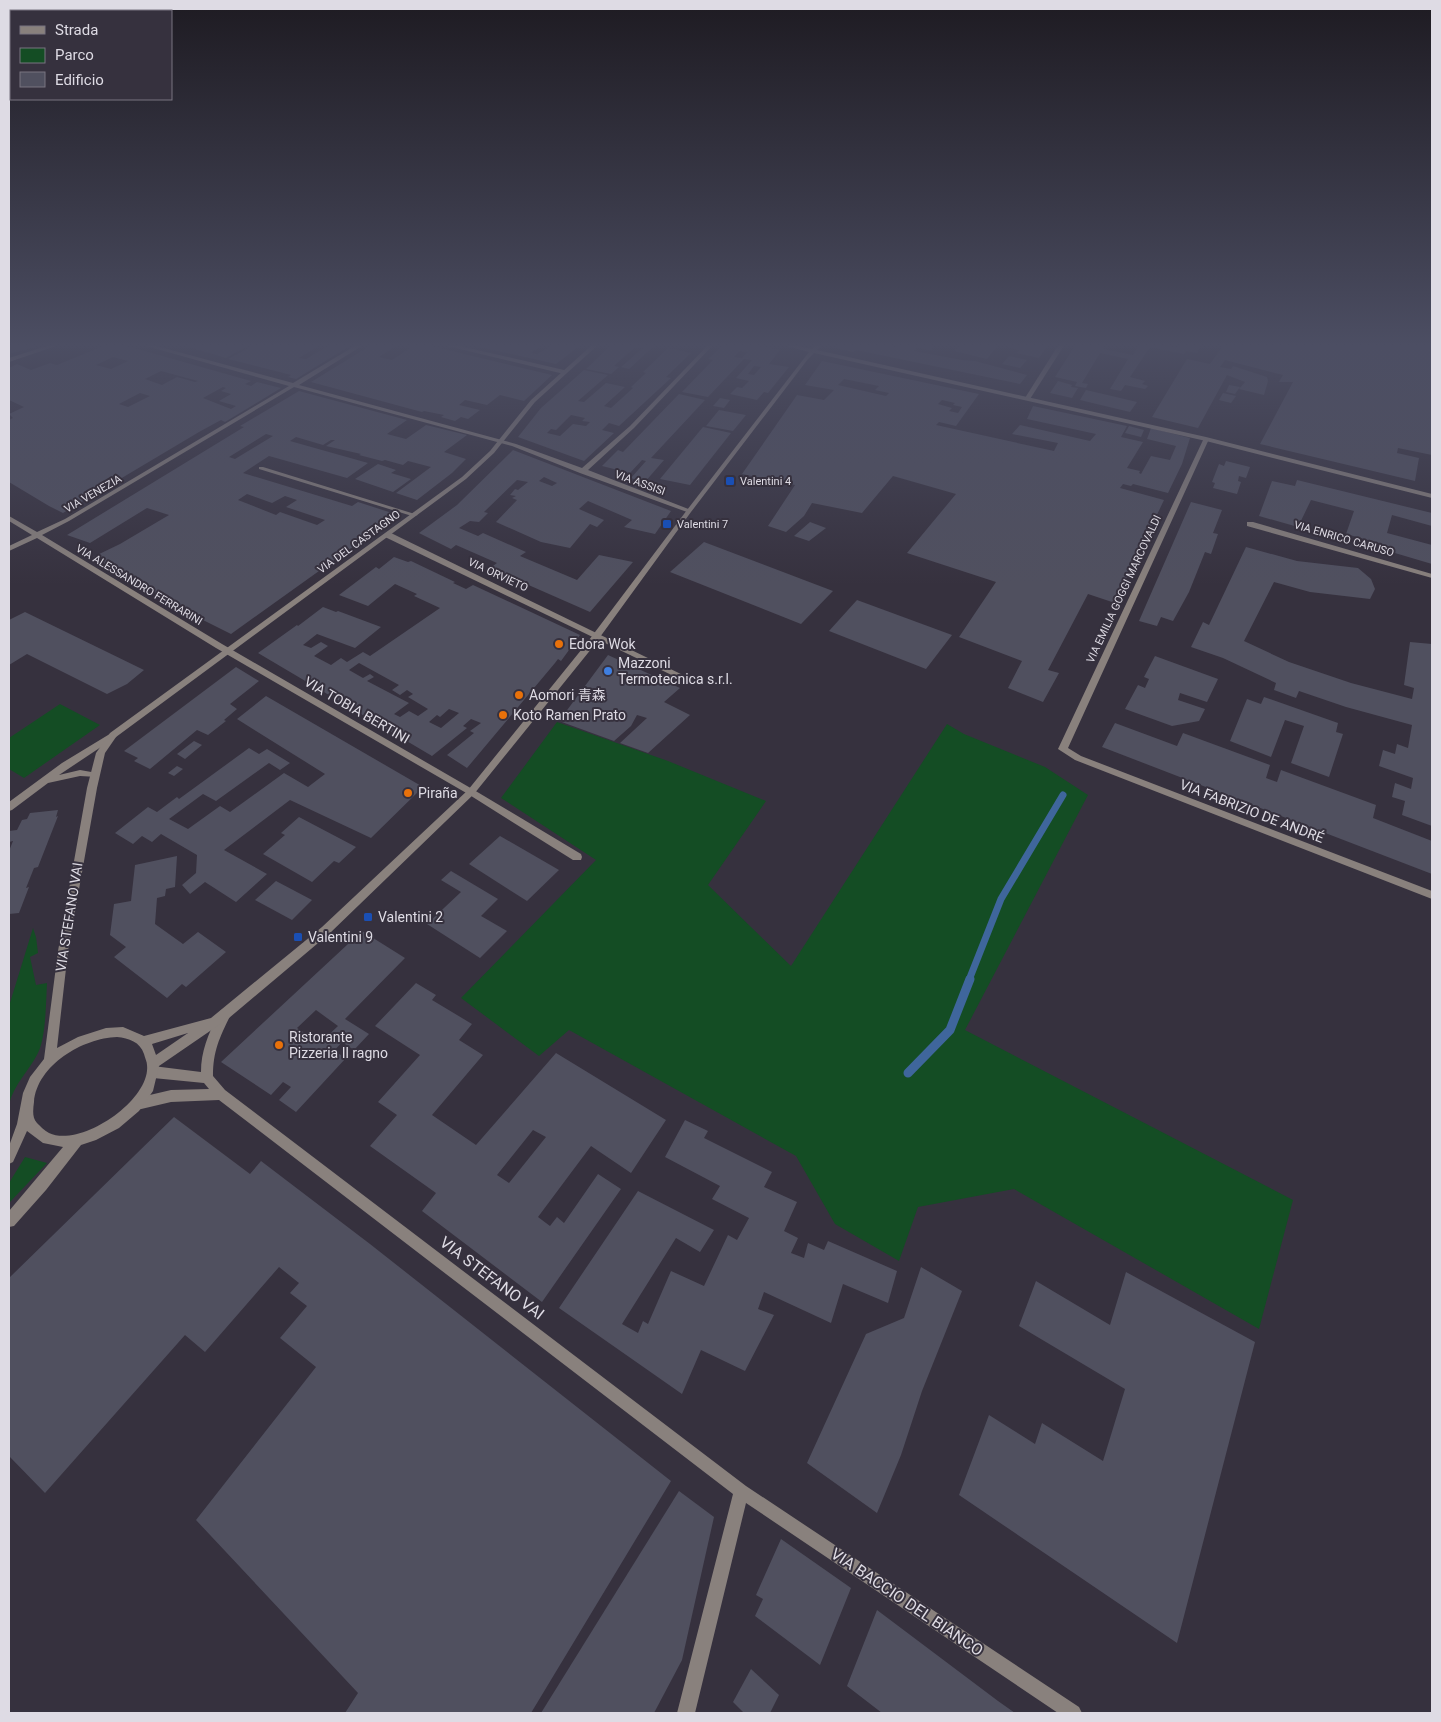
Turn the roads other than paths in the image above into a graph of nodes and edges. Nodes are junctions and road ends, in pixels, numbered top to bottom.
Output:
1 (229, 424) edge
2 (438, 424) edge
3 (515, 424) edge
4 (635, 424) edge
5 (756, 424) edge
6 (1145, 424) edge
7 (1206, 438) junction
8 (501, 442) junction
9 (261, 468) dead end
10 (582, 472) junction
11 (1432, 496) edge
12 (688, 512) junction
13 (414, 515) junction
14 (9, 518) edge
15 (1250, 524) dead end
16 (388, 535) junction
17 (38, 536) junction
18 (9, 549) edge
19 (1432, 576) edge
20 (598, 635) junction
21 (229, 652) junction
22 (685, 678) dead end
23 (113, 735) junction
24 (1063, 750) joint
25 (94, 775) junction
26 (42, 782) junction
27 (471, 792) junction
28 (9, 807) edge
29 (577, 857) dead end
30 (1432, 895) edge
31 (221, 1017) junction
32 (144, 1041) junction
33 (50, 1060) junction
34 (153, 1068) junction
35 (207, 1078) junction
36 (221, 1094) junction
37 (137, 1104) junction
38 (26, 1112) junction
39 (76, 1141) junction
40 (9, 1158) edge
41 (9, 1221) edge
42 (741, 1491) junction
43 (686, 1713) edge
44 (1073, 1713) edge

1 - 17 street, VIA VENEZIA
2 - 8 street, VIA ASSISI
3 - 8 street, VIA DEL CASTAGNO
4 - 10 street
5 - 12 street
6 - 7 street
7 - 11 street
7 - 24 street, VIA EMILIA GOGGI MARCOVALDI
8 - 10 street, VIA ASSISI
8 - 13 street, VIA DEL CASTAGNO
9 - 13 street
10 - 12 street, VIA ASSISI
12 - 20 street
13 - 16 street, VIA DEL CASTAGNO
14 - 17 street, VIA ALESSANDRO FERRARINI
15 - 19 street, VIA ENRICO CARUSO
16 - 20 street, VIA ORVIETO
16 - 21 street, VIA DEL CASTAGNO
17 - 18 street, VIA VENEZIA
17 - 21 street, VIA ALESSANDRO FERRARINI
20 - 22 street, VIA ORVIETO
20 - 27 street
21 - 23 street, VIA DEL CASTAGNO
21 - 27 street, VIA TOBIA BERTINI
23 - 25 street, VIA DEL CASTAGNO
23 - 26 street, VIA DEL CASTAGNO
24 - 30 street, VIA FABRIZIO DE ANDRÉ
25 - 26 street, VIA DEL CASTAGNO
25 - 33 street, VIA STEFANO VAI
26 - 28 street, VIA DEL CASTAGNO
27 - 29 street, VIA TOBIA BERTINI
27 - 31 street
31 - 32 street
31 - 34 street
31 - 35 street
32 - 33 street
32 - 34 street
33 - 38 street
34 - 35 street
34 - 37 street
35 - 36 street, VIA STEFANO VAI
36 - 37 street
36 - 42 street, VIA STEFANO VAI
37 - 39 street
38 - 39 street
38 - 40 street
39 - 41 street
42 - 43 street
42 - 44 street, VIA BACCIO DEL BIANCO

